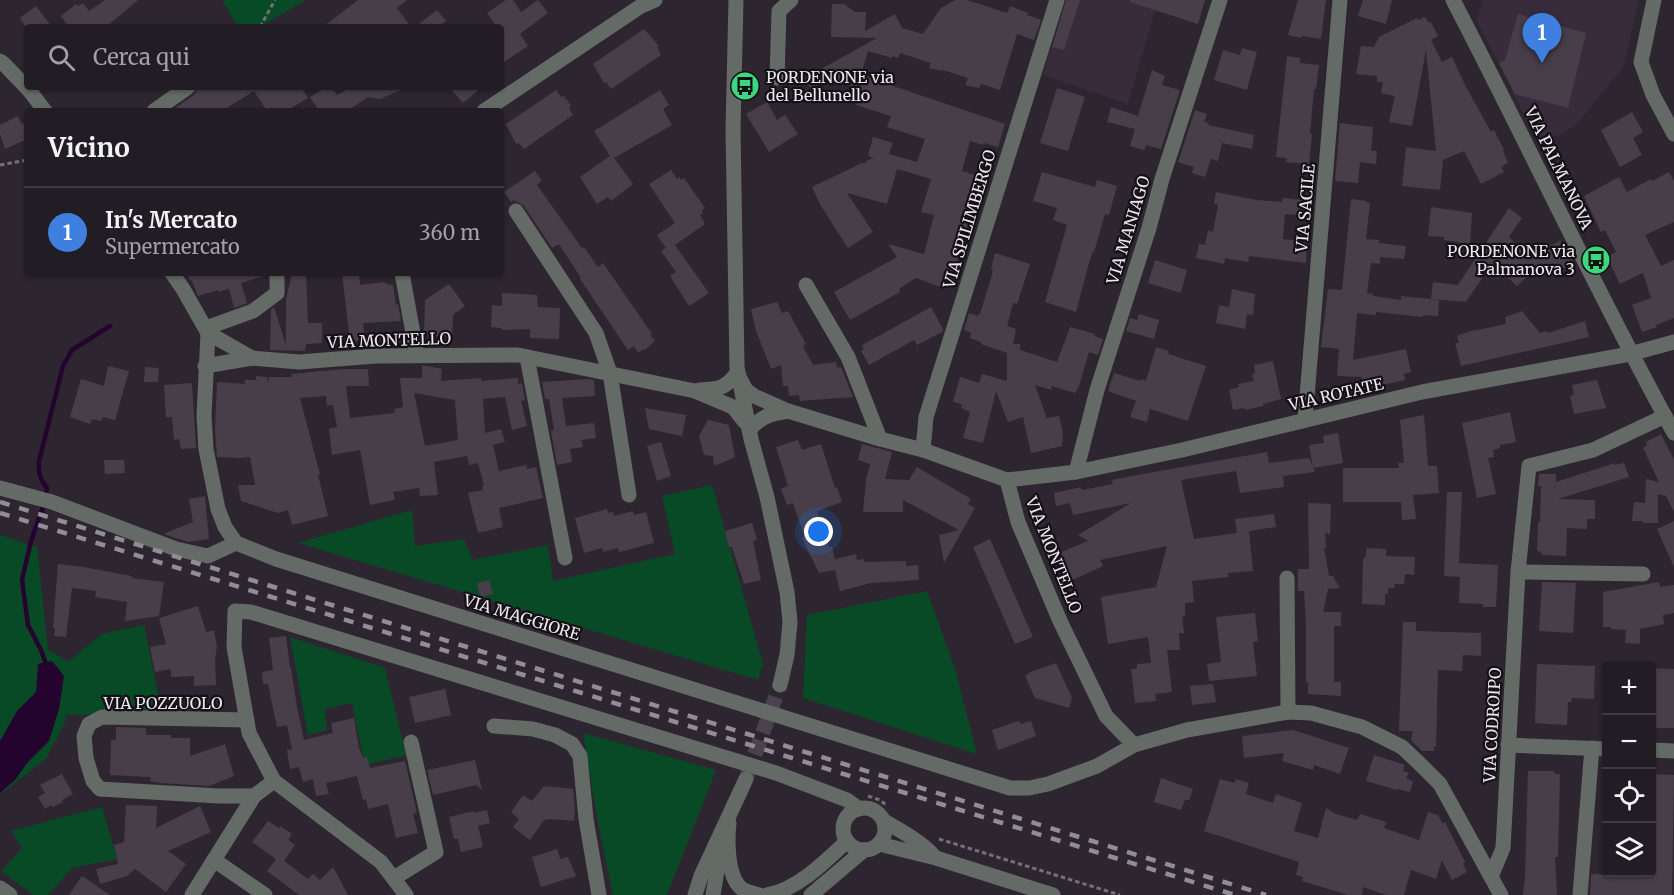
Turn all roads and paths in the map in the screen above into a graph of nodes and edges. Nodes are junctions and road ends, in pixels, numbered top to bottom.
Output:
1 (275, 0) edge
2 (655, 0) edge
3 (736, 0) edge
4 (791, 0) edge
5 (1057, 0) edge
6 (1220, 0) edge
7 (1340, 0) edge
8 (1453, 0) edge
9 (1654, 0) edge
10 (262, 24) edge
11 (0, 61) edge
12 (777, 78) dead end
13 (24, 85) edge
14 (29, 90) edge
15 (184, 90) edge
16 (43, 108) edge
17 (158, 108) edge
18 (488, 108) edge
19 (1674, 134) edge
20 (24, 160) edge
21 (0, 164) edge
22 (516, 211) dead end
23 (174, 276) edge
24 (277, 276) edge
25 (403, 276) edge
26 (806, 285) dead end
27 (207, 330) junction
28 (1674, 342) edge
29 (1630, 354) junction
30 (417, 355) junction
31 (527, 357) junction
32 (252, 358) junction
33 (205, 366) junction
34 (610, 373) junction
35 (737, 373) junction
36 (695, 391) junction
37 (788, 411) junction
38 (1665, 416) junction
39 (1305, 420) junction
40 (750, 430) junction
41 (1674, 433) edge
42 (880, 439) junction
43 (923, 450) junction
44 (1076, 472) junction
45 (1007, 480) junction
46 (0, 488) edge
47 (629, 495) dead end
48 (236, 543) junction
49 (565, 558) dead end
50 (1518, 572) junction
51 (1643, 574) dead end
52 (1287, 578) dead end
53 (780, 685) tunnel mouth
54 (1288, 712) junction
55 (247, 720) junction
56 (494, 726) dead end
57 (411, 742) dead end
58 (1134, 745) junction
59 (1508, 745) junction
60 (1599, 748) edge
61 (1656, 750) edge
62 (1674, 751) edge
63 (746, 779) tunnel mouth
64 (274, 782) junction
65 (254, 796) junction
66 (869, 796) dead end
67 (859, 809) junction
68 (888, 816) junction
69 (729, 824) junction
70 (933, 836) dead end
71 (846, 841) junction
72 (879, 844) junction
73 (864, 850) junction
74 (936, 858) junction
75 (214, 860) junction
76 (1491, 877) junction
77 (394, 878) junction
78 (0, 888) edge
79 (10, 895) edge
80 (192, 895) edge
81 (265, 895) edge
82 (406, 895) edge
83 (599, 895) edge
84 (694, 895) edge
85 (713, 895) edge
86 (759, 895) edge
87 (767, 895) edge
88 (811, 895) edge
89 (1053, 895) edge
90 (1120, 895) edge
91 (1501, 895) edge
92 (1580, 895) edge

1 - 10 path
2 - 18 street
3 - 35 street
4 - 12 street
5 - 43 street, VIA SPILIMBERGO
6 - 44 street, VIA MANIAGO
7 - 39 street, VIA SACILE
8 - 29 street, VIA PALMANOVA
9 - 19 street
11 - 13 street
14 - 16 street
15 - 17 street
20 - 21 path
22 - 34 street
23 - 27 street
24 - 27 street
25 - 30 street
26 - 42 street
27 - 32 street, VIA MONTELLO
27 - 33 street
28 - 29 street, VIA ROTATE
29 - 38 street, VIA PALMANOVA
29 - 39 street, VIA ROTATE
30 - 31 street, VIA MONTELLO
30 - 32 street, VIA MONTELLO
31 - 34 street, VIA MONTELLO
31 - 49 street
32 - 33 street, VIA MONTELLO
33 - 48 street
34 - 36 street, VIA MONTELLO
34 - 47 street
35 - 36 street
35 - 37 street
35 - 40 street
36 - 40 street
37 - 40 street
37 - 42 street
38 - 41 street, VIA PALMANOVA
38 - 50 street, VIA CODROIPO
39 - 44 street, VIA ROTATE
40 - 53 street
42 - 43 street
43 - 45 street
44 - 45 street, VIA ROTATE
45 - 58 street, VIA MONTELLO
46 - 48 street
48 - 58 street, VIA MAGGIORE
50 - 51 street
50 - 59 street, VIA CODROIPO
52 - 54 street
54 - 58 street
54 - 76 street
55 - 64 street
55 - 65 street, VIA POZZUOLO
55 - 67 street
56 - 83 street
57 - 77 street
59 - 60 street
59 - 76 street, VIA CODROIPO
60 - 92 street
61 - 62 street
63 - 69 street
64 - 65 street
64 - 77 street
65 - 75 street
66 - 68 path
67 - 68 street
67 - 71 street
68 - 72 street
68 - 74 street
69 - 84 street
69 - 85 street
69 - 86 street
70 - 90 path
71 - 73 street
71 - 87 street
72 - 73 street
72 - 74 street
73 - 88 street
74 - 89 street
75 - 80 street
75 - 81 street
76 - 91 street
77 - 82 street
78 - 79 street

